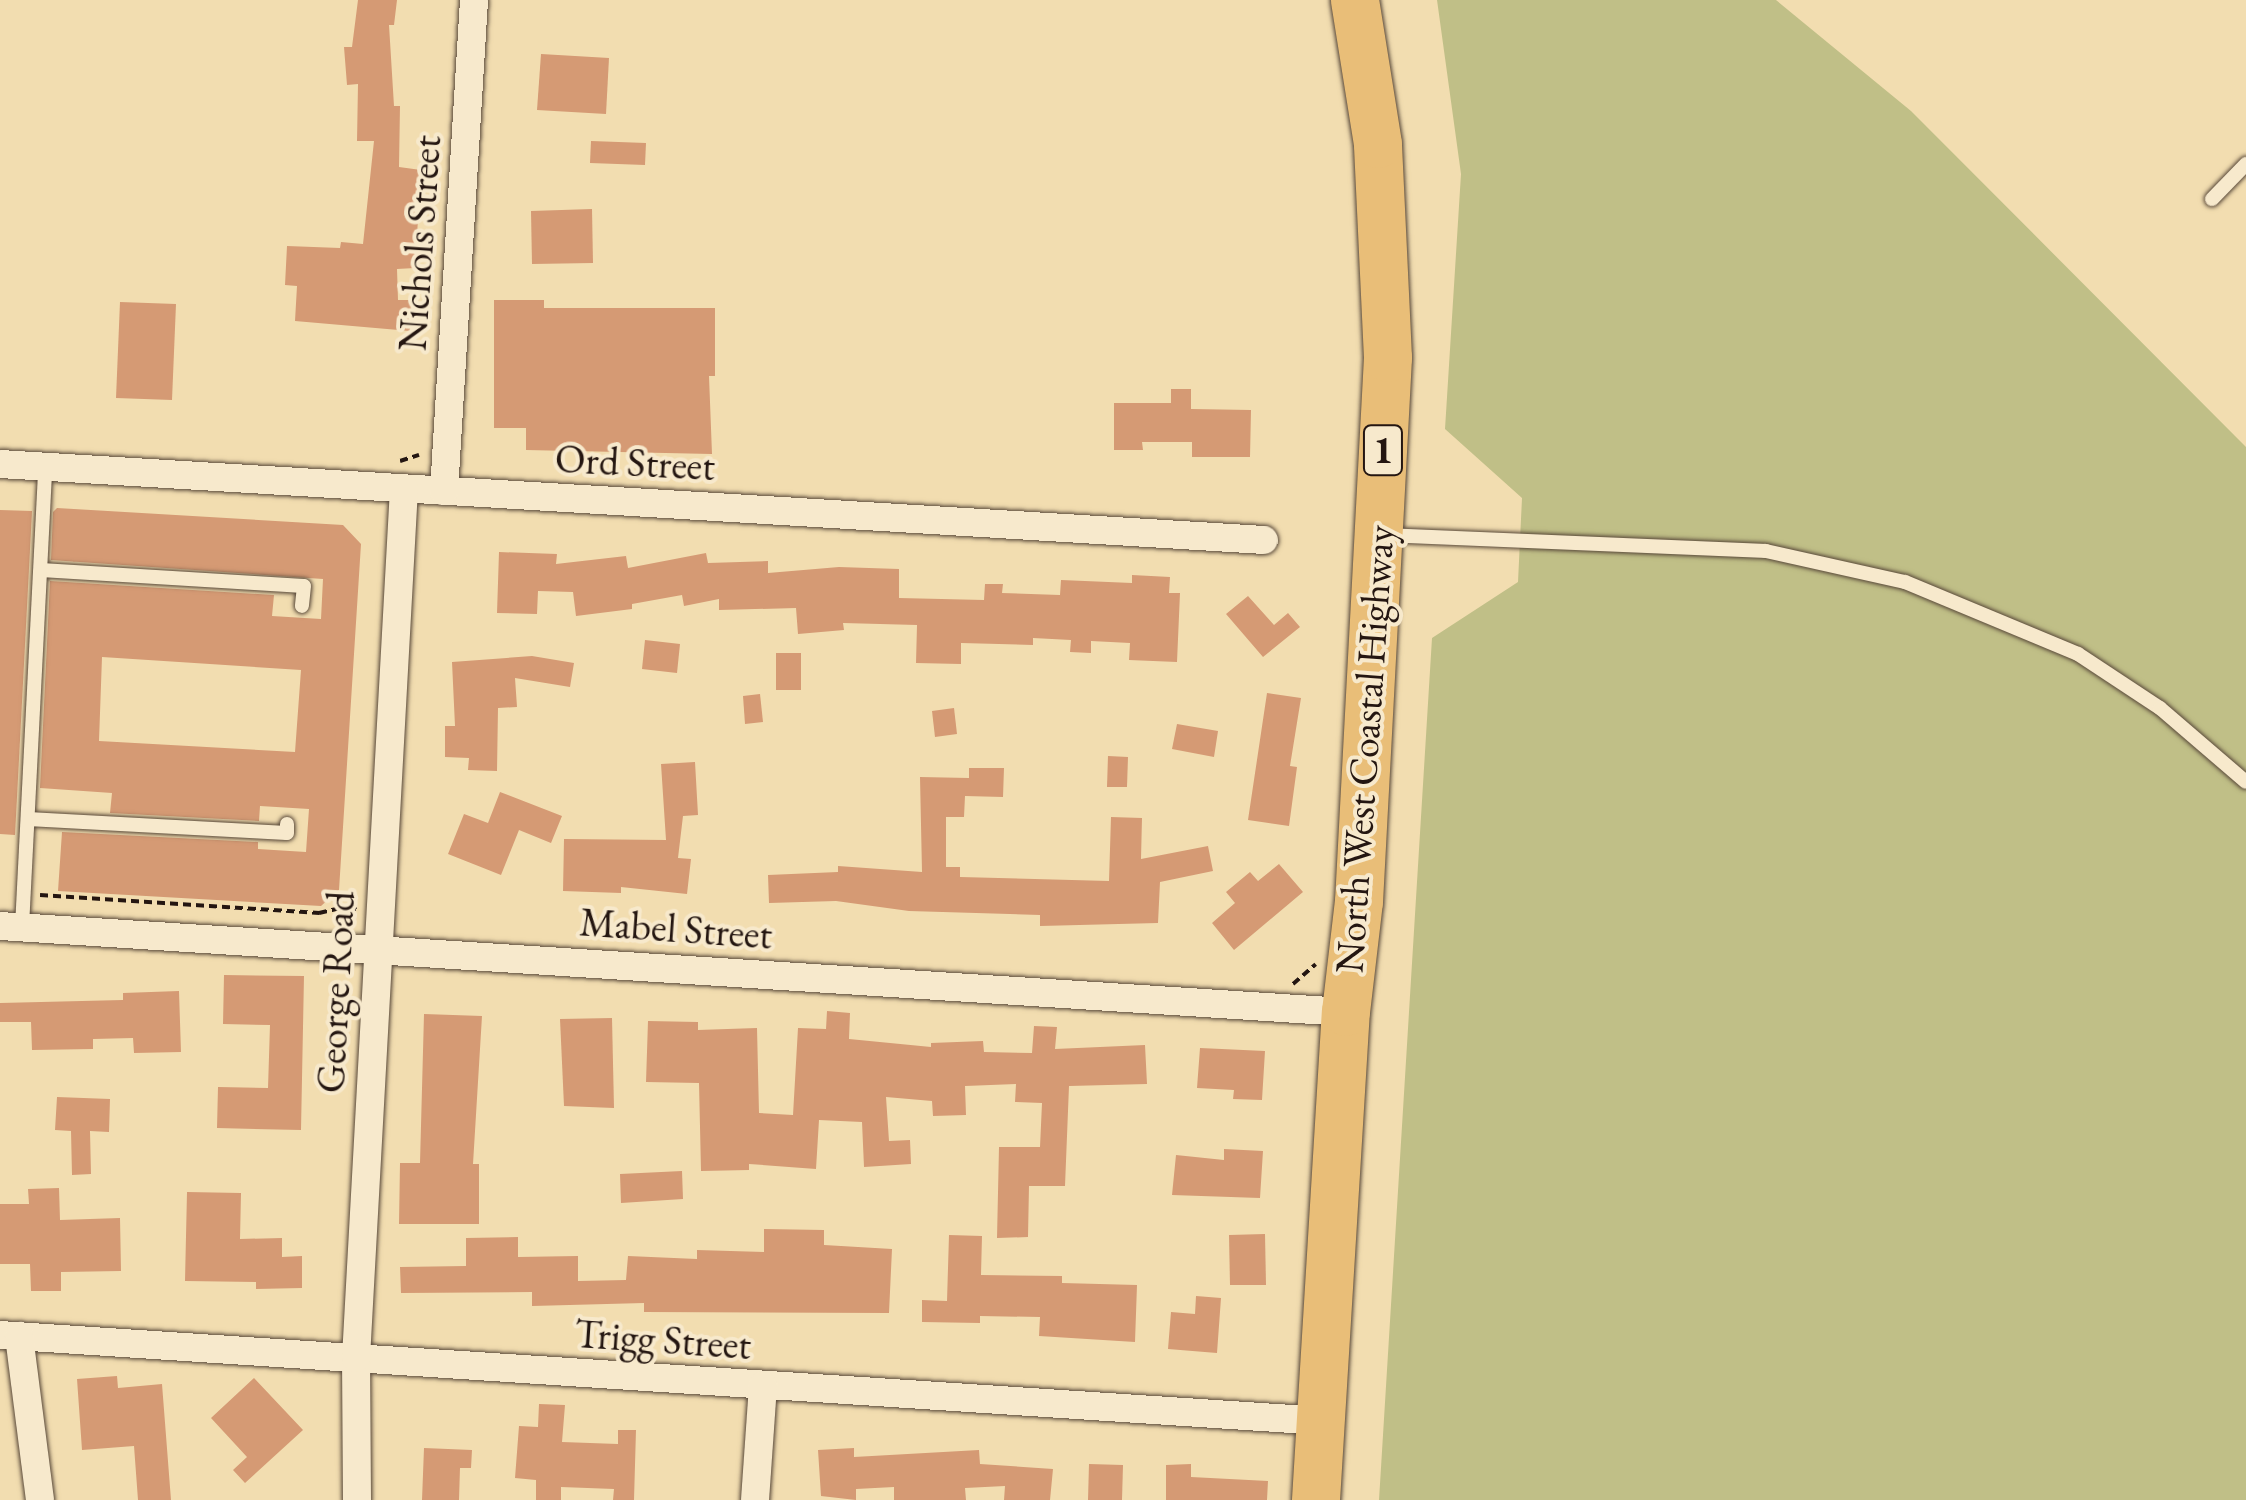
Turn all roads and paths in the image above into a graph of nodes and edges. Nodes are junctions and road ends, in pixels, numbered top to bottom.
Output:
1 (474, 0) edge
2 (1355, 0) edge
3 (2246, 164) edge
4 (2212, 198) dead end
5 (0, 464) edge
6 (45, 466) junction
7 (404, 488) junction
8 (444, 491) junction
9 (1379, 535) junction
10 (1264, 540) dead end
11 (41, 570) junction
12 (302, 606) dead end
13 (2246, 782) edge
14 (28, 819) junction
15 (287, 824) dead end
16 (24, 894) junction
17 (359, 911) dead end
18 (11, 926) edge
19 (377, 949) junction
20 (1346, 1012) junction
21 (9, 1336) edge
22 (356, 1358) junction
23 (762, 1386) junction
24 (1320, 1422) junction
25 (40, 1500) edge
26 (357, 1500) edge
27 (755, 1500) edge
28 (1316, 1500) edge

1 - 8 street, Nichols Street
2 - 9 highway, North West Coastal Highway / 1
3 - 4 lane
5 - 6 street, Ord Street
6 - 7 street, Ord Street
6 - 11 lane
7 - 8 street, Ord Street
7 - 19 street, George Road
8 - 10 street, Ord Street
9 - 13 lane
9 - 20 highway, North West Coastal Highway / 1
11 - 12 lane
11 - 14 lane
14 - 15 lane
14 - 16 lane
16 - 17 path
16 - 18 lane
18 - 19 street, Mabel Street
19 - 20 street, Mabel Street
19 - 22 street, George Road
20 - 24 highway, North West Coastal Highway / 1
21 - 22 street, Trigg Street
21 - 25 street
22 - 23 street, Trigg Street
22 - 26 street, George Road
23 - 24 street, Trigg Street
23 - 27 street
24 - 28 highway, North West Coastal Highway / 1

